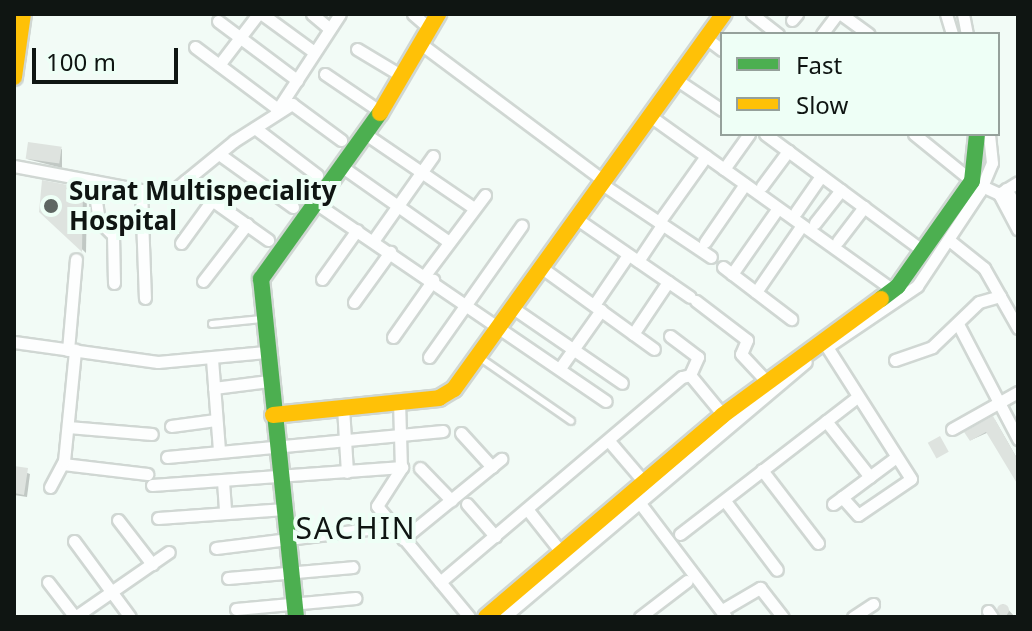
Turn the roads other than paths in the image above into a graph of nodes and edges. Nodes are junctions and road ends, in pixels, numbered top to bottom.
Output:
1 (23, 14) edge
2 (260, 14) edge
3 (312, 14) edge
4 (340, 14) edge
5 (413, 14) edge
6 (723, 14) edge
7 (752, 14) edge
8 (839, 14) edge
9 (218, 21) dead end
10 (330, 29) junction
11 (429, 29) edge
12 (775, 32) edge
13 (824, 32) edge
14 (864, 32) edge
15 (240, 37) junction
16 (706, 38) junction
17 (195, 47) dead end
18 (720, 48) edge
19 (357, 49) dead end
20 (314, 52) junction
21 (219, 65) junction
22 (325, 74) dead end
23 (402, 76) junction
24 (14, 77) edge
25 (297, 80) junction
26 (677, 80) junction
27 (720, 109) edge
28 (276, 112) junction
29 (381, 112) junction
30 (650, 116) junction
31 (255, 128) junction
32 (364, 133) junction
33 (748, 136) edge
34 (768, 136) edge
35 (917, 136) edge
36 (977, 136) edge
37 (989, 136) edge
38 (341, 140) dead end
39 (788, 151) junction
40 (219, 154) junction
41 (433, 156) dead end
42 (706, 156) junction
43 (14, 166) edge
44 (341, 166) junction
45 (724, 169) junction
46 (421, 172) junction
47 (317, 175) dead end
48 (821, 176) junction
49 (93, 181) junction
50 (185, 181) junction
51 (1018, 182) edge
52 (603, 183) junction
53 (745, 184) junction
54 (977, 184) junction
55 (762, 186) dead end
56 (141, 190) junction
57 (841, 190) junction
58 (1002, 192) junction
59 (485, 195) dead end
60 (213, 199) junction
61 (314, 202) junction
62 (398, 206) junction
63 (293, 207) dead end
64 (864, 207) junction
65 (474, 208) junction
66 (778, 208) junction
67 (1018, 210) edge
68 (796, 212) dead end
69 (577, 219) junction
70 (815, 223) dead end
71 (247, 224) junction
72 (661, 224) junction
73 (522, 225) dead end
74 (802, 225) junction
75 (1018, 229) edge
76 (357, 230) junction
77 (268, 240) dead end
78 (949, 240) junction
79 (373, 241) junction
80 (838, 241) dead end
81 (449, 242) junction
82 (705, 242) dead end
83 (181, 243) dead end
84 (923, 251) junction
85 (390, 252) junction
86 (711, 257) dead end
87 (633, 258) junction
88 (76, 259) dead end
89 (542, 268) junction
90 (429, 278) junction
91 (322, 279) dead end
92 (203, 281) dead end
93 (668, 282) junction
94 (114, 283) dead end
95 (894, 291) junction
96 (756, 292) junction
97 (1000, 296) junction
98 (145, 298) dead end
99 (354, 302) dead end
100 (465, 302) junction
101 (598, 307) junction
102 (513, 308) junction
103 (262, 319) junction
104 (791, 319) dead end
105 (212, 324) dead end
106 (958, 324) junction
107 (501, 325) junction
108 (847, 328) junction
109 (1018, 328) edge
110 (633, 334) junction
111 (670, 336) dead end
112 (393, 337) dead end
113 (14, 342) edge
114 (827, 347) junction
115 (654, 349) dead end
116 (71, 350) junction
117 (573, 350) junction
118 (266, 352) junction
119 (477, 356) junction
120 (429, 357) dead end
121 (212, 359) junction
122 (895, 360) dead end
123 (560, 368) junction
124 (690, 375) junction
125 (269, 381) junction
126 (766, 381) junction
127 (622, 383) dead end
128 (214, 388) junction
129 (1018, 392) edge
130 (857, 397) junction
131 (399, 401) junction
132 (606, 401) dead end
133 (997, 403) junction
134 (343, 407) junction
135 (273, 415) junction
136 (723, 415) junction
137 (216, 420) junction
138 (571, 421) dead end
139 (826, 421) junction
140 (171, 426) dead end
141 (68, 427) junction
142 (952, 429) dead end
143 (443, 431) dead end
144 (461, 433) dead end
145 (152, 434) dead end
146 (399, 435) junction
147 (1018, 439) edge
148 (344, 440) junction
149 (609, 441) junction
150 (277, 446) junction
151 (219, 451) junction
152 (167, 457) dead end
153 (896, 457) junction
154 (63, 464) junction
155 (401, 467) junction
156 (420, 468) dead end
157 (762, 470) junction
158 (347, 472) junction
159 (870, 477) junction
160 (281, 478) junction
161 (223, 481) junction
162 (644, 482) junction
163 (50, 487) dead end
164 (451, 500) junction
165 (725, 501) junction
166 (639, 502) junction
167 (467, 504) dead end
168 (285, 509) junction
169 (527, 509) junction
170 (225, 513) junction
171 (158, 518) dead end
172 (118, 520) dead end
173 (392, 526) junction
174 (680, 534) dead end
175 (495, 536) junction
176 (403, 539) junction
177 (288, 540) junction
178 (74, 541) dead end
179 (818, 543) dead end
180 (216, 548) dead end
181 (169, 552) dead end
182 (561, 552) junction
183 (152, 564) junction
184 (353, 567) dead end
185 (777, 570) dead end
186 (291, 571) junction
187 (228, 578) dead end
188 (687, 581) dead end
189 (48, 582) dead end
190 (440, 582) junction
191 (112, 591) junction
192 (355, 598) dead end
193 (873, 604) dead end
194 (236, 609) dead end
195 (296, 609) edge
196 (725, 613) edge
197 (130, 617) edge
198 (469, 617) edge
199 (486, 617) edge
200 (504, 617) edge
201 (640, 617) edge
202 (783, 617) edge
203 (853, 617) edge

1 - 24 street
2 - 15 street
2 - 20 street
3 - 10 street
4 - 10 street
5 - 11 street
6 - 16 street
7 - 12 street
8 - 13 street
8 - 14 street
9 - 15 street
10 - 20 street
11 - 23 street
11 - 52 street
15 - 21 street
15 - 25 street
16 - 18 street
16 - 26 street
17 - 21 street
19 - 23 street
20 - 25 street
21 - 28 street
22 - 29 street
23 - 29 street
25 - 28 street
26 - 27 street
26 - 30 street
28 - 31 street
28 - 38 street
29 - 32 street
30 - 42 street
30 - 52 street
31 - 40 street
31 - 47 street
32 - 44 street
32 - 46 street
33 - 45 street
34 - 39 street
35 - 54 street
36 - 54 street
37 - 54 street
39 - 48 street
39 - 55 street
40 - 50 street
40 - 63 street
41 - 46 street
42 - 45 street
42 - 72 street
43 - 49 street
44 - 61 street
44 - 62 street
45 - 53 street
46 - 62 street
46 - 65 street
48 - 57 street
48 - 68 street
49 - 56 street
49 - 94 street
50 - 56 street
50 - 60 street
51 - 58 street
52 - 69 street
52 - 72 street
53 - 66 street
53 - 82 street
54 - 58 street
54 - 78 street
54 - 84 street
56 - 98 street
57 - 64 street
57 - 70 street
58 - 67 street
58 - 75 street
59 - 65 street
60 - 71 street
60 - 83 street
61 - 76 street
61 - 103 street
62 - 79 street
62 - 81 street
64 - 80 street
64 - 84 street
65 - 81 street
66 - 74 street
66 - 96 street
69 - 87 street
69 - 89 street
71 - 77 street
71 - 92 street
72 - 86 street
72 - 87 street
73 - 100 street
74 - 95 street
74 - 96 street
76 - 79 street
76 - 91 street
78 - 97 street
78 - 108 street
79 - 85 street
81 - 90 street
84 - 95 street
85 - 90 street
85 - 99 street
87 - 93 street
87 - 101 street
88 - 116 street
89 - 101 street
89 - 102 street
90 - 100 street
90 - 112 street
93 - 110 street
93 - 126 street
95 - 108 street
96 - 104 street
97 - 106 street
97 - 109 street
100 - 107 street
100 - 120 street
101 - 110 street
101 - 117 street
102 - 107 street
102 - 117 street
103 - 105 lane
103 - 118 street
106 - 122 street
106 - 133 street
107 - 119 street
107 - 123 street
108 - 114 street
108 - 126 street
110 - 115 street
111 - 124 street
113 - 116 street
114 - 130 street
114 - 166 street
116 - 121 street
116 - 141 street
117 - 123 street
117 - 127 street
118 - 121 street
118 - 125 street
119 - 131 street
119 - 138 lane
121 - 128 street
123 - 132 street
124 - 136 street
124 - 149 street
125 - 128 street
125 - 135 street
126 - 136 street
128 - 137 street
129 - 133 street
130 - 139 street
130 - 153 street
131 - 134 street
131 - 146 street
133 - 142 street
133 - 147 street
134 - 135 street
134 - 148 street
135 - 150 street
136 - 162 street
137 - 140 street
137 - 151 street
139 - 157 street
139 - 159 street
141 - 145 street
141 - 154 street
143 - 146 street
144 - 164 street
146 - 148 street
146 - 155 street
148 - 150 street
148 - 158 street
149 - 162 street
149 - 169 street
150 - 151 street
150 - 160 street
151 - 152 street
153 - 159 street
153 - 159 street
154 - 161 street
154 - 163 street
155 - 158 street
155 - 173 street
156 - 164 street
157 - 165 street
157 - 179 street
158 - 160 street
160 - 161 street
160 - 168 street
161 - 170 street
162 - 182 street
164 - 176 street
165 - 174 street
165 - 185 street
166 - 196 street
166 - 200 street
167 - 175 street
168 - 170 street
168 - 177 street
169 - 175 street
169 - 182 street
170 - 171 street
172 - 183 street
173 - 176 street
173 - 177 street
175 - 190 street
176 - 190 street
177 - 180 street
177 - 186 street
178 - 191 street
181 - 183 street
182 - 199 street
183 - 191 street
184 - 186 street
186 - 187 street
186 - 195 street
188 - 201 street
189 - 191 street
190 - 198 street
191 - 197 street
192 - 195 street
193 - 203 street
194 - 195 street
196 - 202 street

